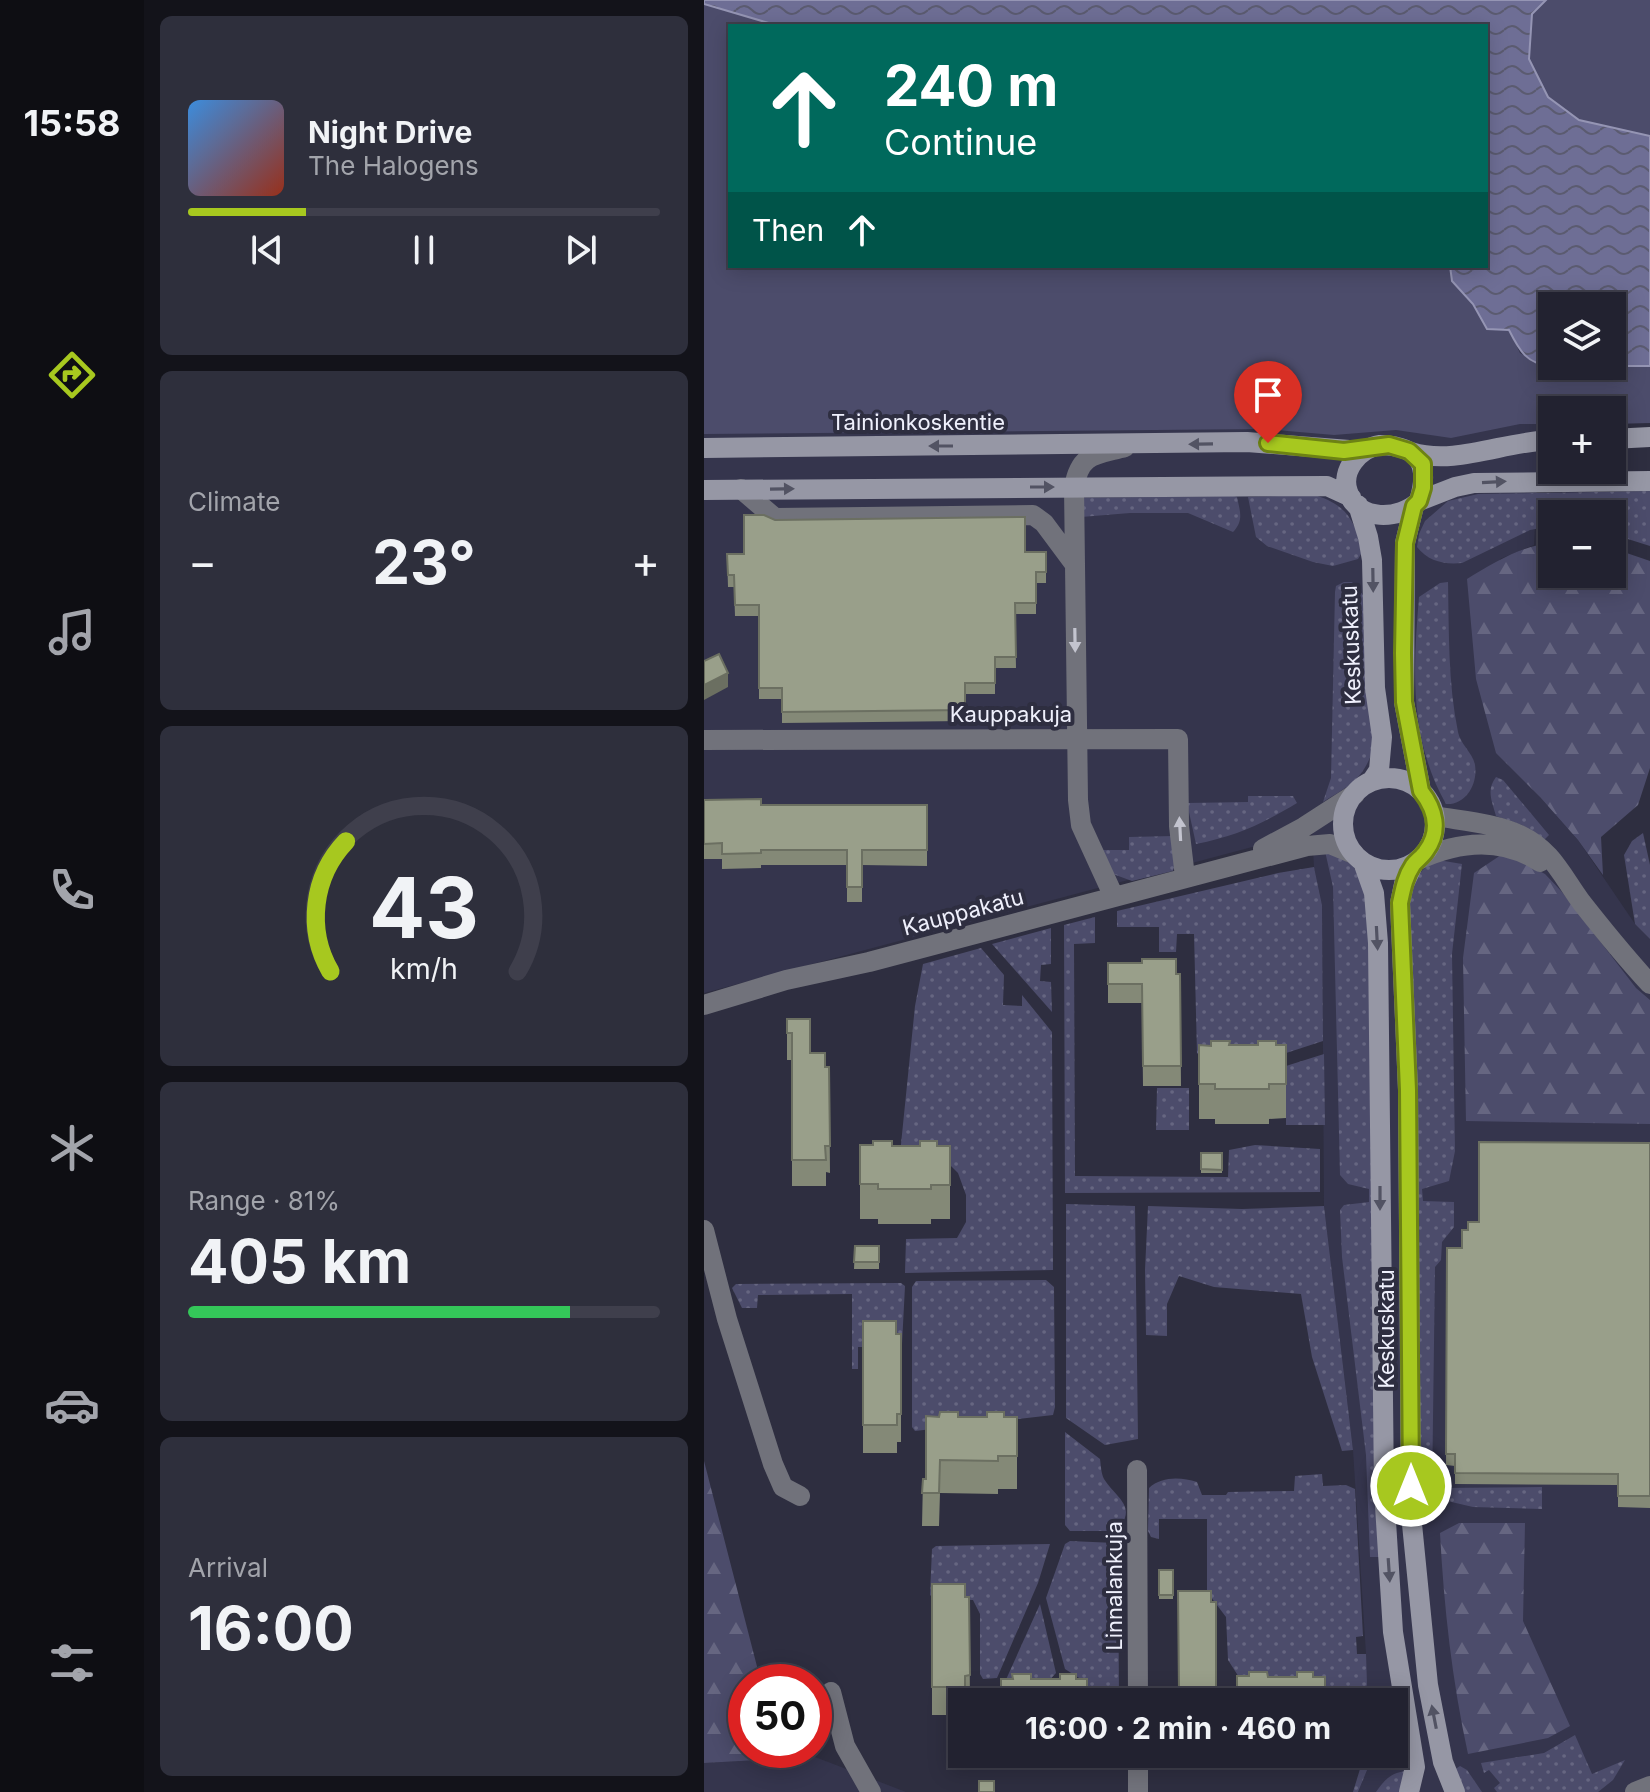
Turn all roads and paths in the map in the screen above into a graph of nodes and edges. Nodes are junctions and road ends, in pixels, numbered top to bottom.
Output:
1 (1650, 437) edge
2 (1626, 438) edge
3 (1538, 441) edge
4 (1133, 445) junction
5 (704, 448) edge
6 (1362, 451) junction
7 (1409, 451) junction
8 (1650, 481) edge
9 (1074, 487) junction
10 (741, 489) junction
11 (704, 490) edge
12 (1354, 501) junction
13 (1416, 504) junction
14 (1073, 562) junction
15 (1075, 738) junction
16 (704, 740) edge
17 (1363, 788) junction
18 (1421, 791) junction
19 (1435, 816) junction
20 (1359, 858) junction
21 (1416, 861) junction
22 (1235, 864) junction
23 (1185, 877) junction
24 (1573, 889) junction
25 (1114, 897) junction
26 (1650, 984) edge
27 (704, 1005) edge
28 (704, 1230) edge
29 (1137, 1470) dead end
30 (800, 1496) dead end
31 (1138, 1688) edge
32 (832, 1696) edge
33 (1138, 1768) edge
34 (1650, 1786) edge
35 (871, 1792) edge
36 (1138, 1792) edge
37 (1409, 1792) edge
38 (1455, 1792) edge
39 (1635, 1792) edge

1 - 2 main road
3 - 7 main road
4 -> 5 main road, Tainionkoskentie
6 -> 4 main road, Tainionkoskentie
4 - 9 street, Tainionkoskentie
6 - 7 main road
6 - 12 main road
7 - 13 main road
13 -> 8 main road
10 -> 9 main road
9 - 12 main road
9 - 14 street
10 - 11 main road
10 - 14 street
12 - 13 main road
12 -> 17 main road, Keskuskatu
13 - 18 main road
14 -> 15 street
15 - 16 street, Kauppakuja
23 -> 15 street, Kauppakuja
15 - 25 street
17 - 18 main road
17 - 20 main road
17 - 22 street, Kauppakatu
18 - 19 main road
19 - 21 main road
19 - 24 street
20 - 21 main road
20 - 22 street, Kauppakatu
20 -> 37 main road, Keskuskatu
21 - 24 street
38 -> 21 main road, Keskuskatu
22 - 23 street, Kauppakatu
23 - 25 street, Kauppakatu
24 - 26 street
25 - 27 street, Kauppakatu
28 - 30 street
29 - 31 street, Linnalankuja
32 - 35 street
33 - 36 street
34 - 39 street

